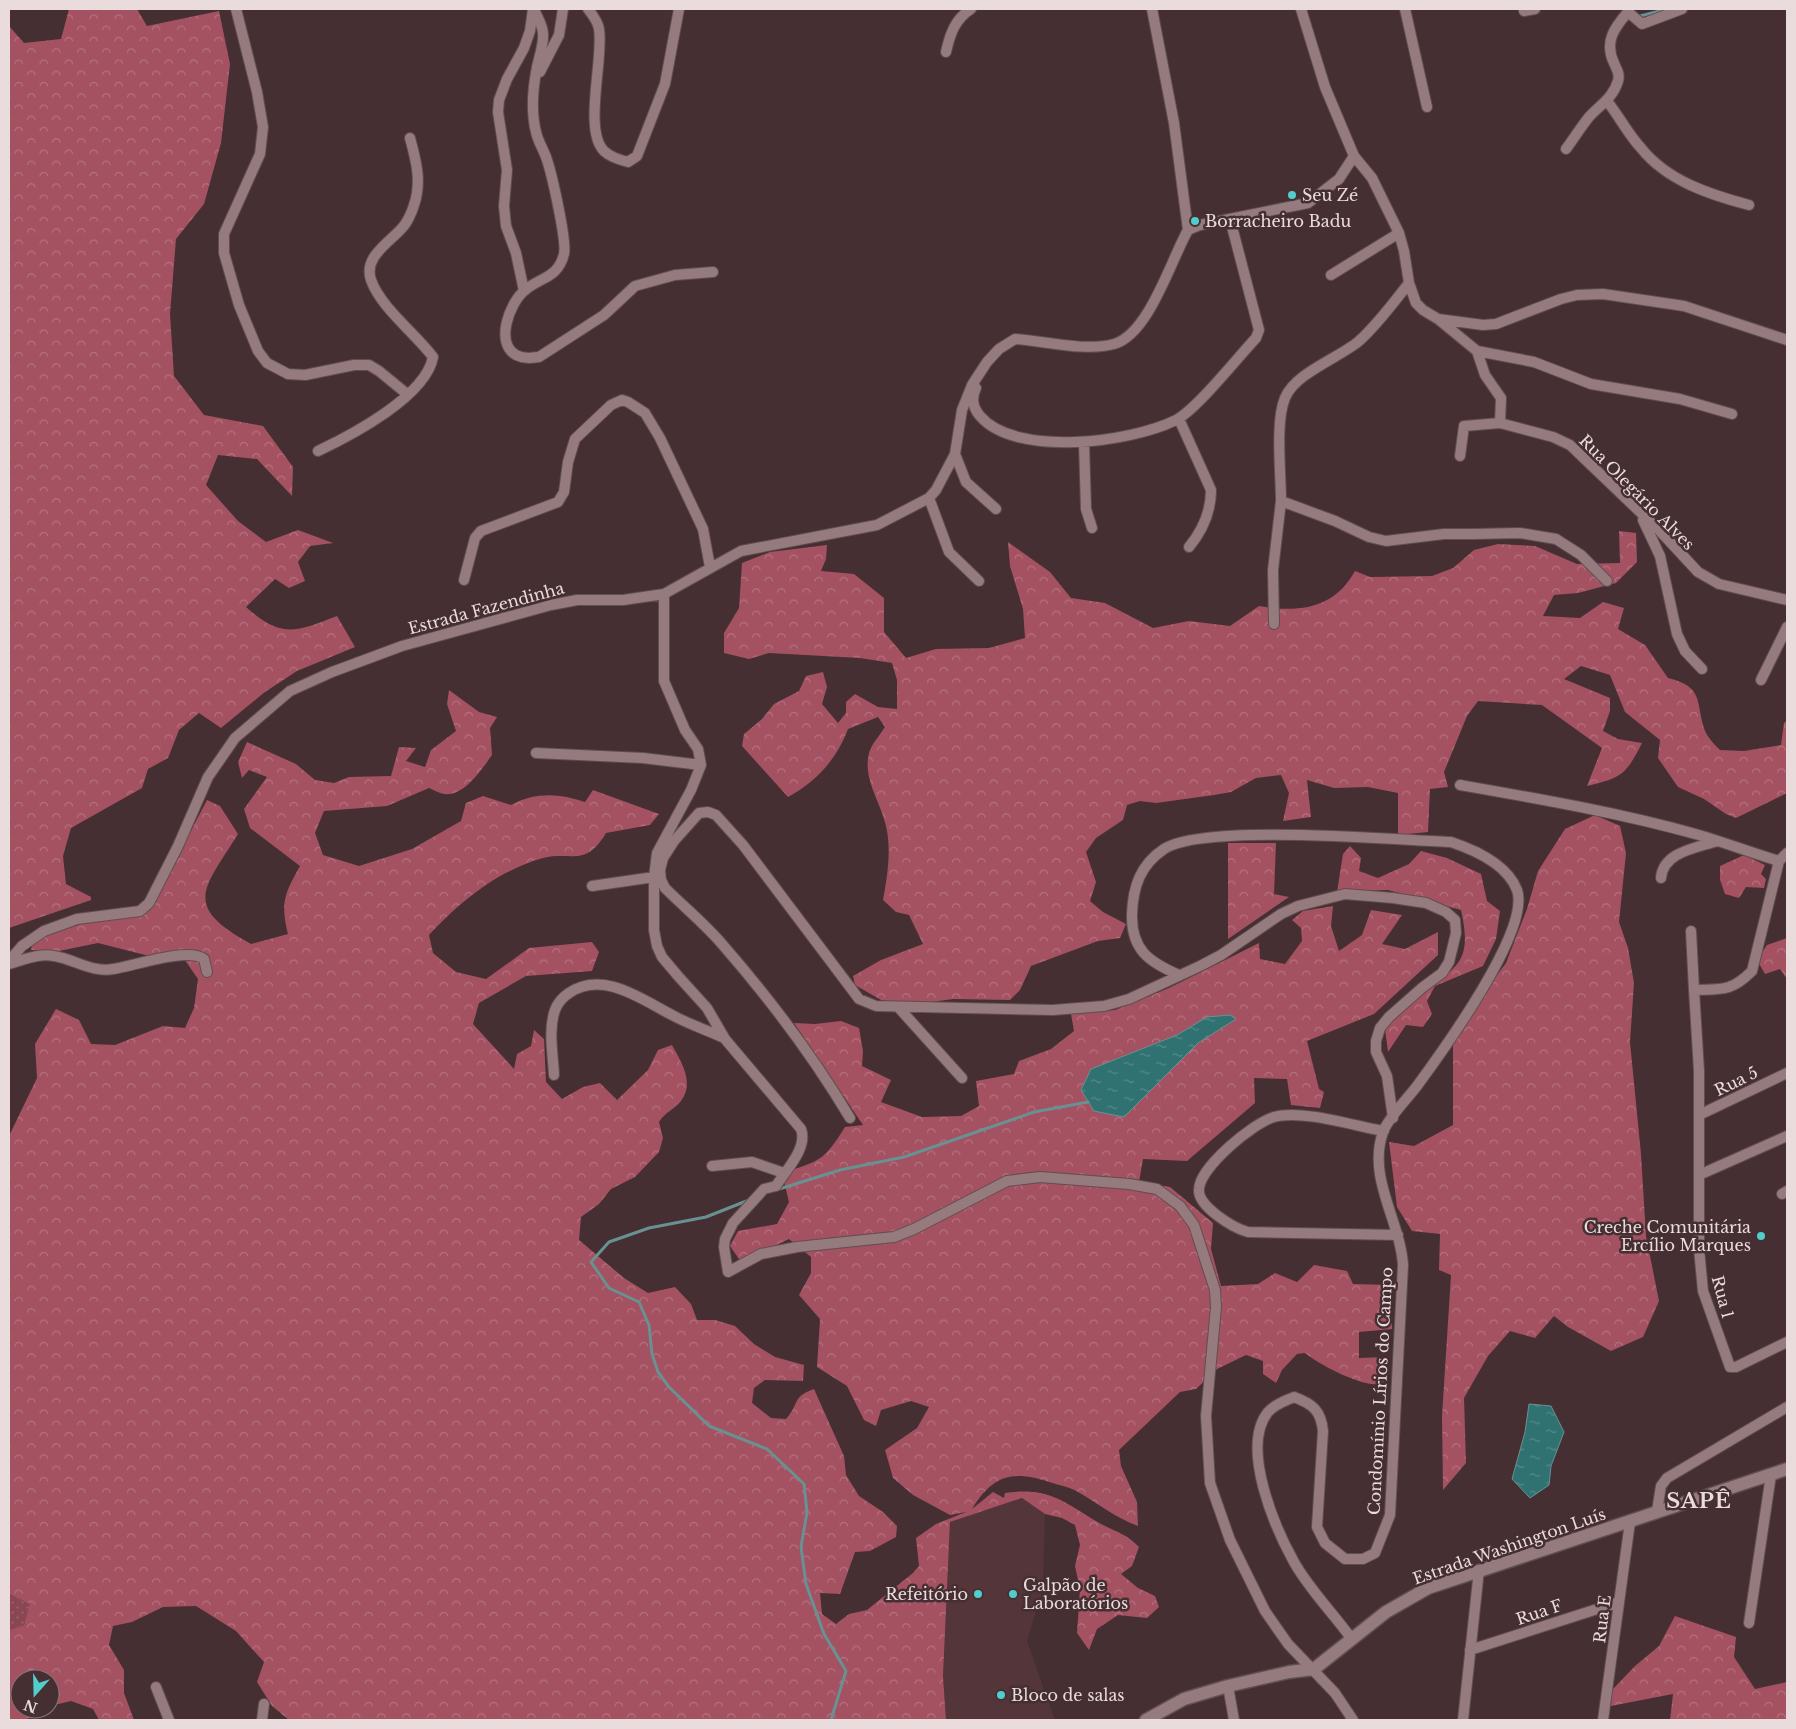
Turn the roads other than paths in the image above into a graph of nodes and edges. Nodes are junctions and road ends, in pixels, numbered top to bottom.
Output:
1 (236, 9) edge
2 (533, 9) edge
3 (563, 9) edge
4 (588, 9) edge
5 (679, 9) edge
6 (971, 9) edge
7 (1152, 9) edge
8 (1301, 9) edge
9 (1405, 9) edge
10 (1535, 9) edge
11 (1682, 9) edge
12 (1628, 10) edge
13 (1524, 11) dead end
14 (946, 52) dead end
15 (534, 82) junction
16 (1607, 101) junction
17 (1427, 107) dead end
18 (410, 138) dead end
19 (1566, 149) dead end
20 (1354, 156) junction
21 (1749, 205) dead end
22 (1230, 219) junction
23 (1188, 230) junction
24 (1398, 233) junction
25 (713, 272) dead end
26 (1331, 275) dead end
27 (1409, 283) junction
28 (524, 291) junction
29 (1438, 319) junction
30 (1787, 340) edge
31 (999, 349) junction
32 (1477, 352) junction
33 (407, 394) junction
34 (1732, 414) dead end
35 (1179, 419) junction
36 (1500, 424) junction
37 (1084, 443) junction
38 (318, 451) dead end
39 (955, 454) junction
40 (1460, 456) dead end
41 (928, 498) junction
42 (1281, 501) junction
43 (996, 509) dead end
44 (1642, 517) junction
45 (1092, 528) dead end
46 (1189, 547) dead end
47 (710, 567) junction
48 (464, 580) dead end
49 (979, 581) dead end
50 (1607, 581) dead end
51 (664, 594) junction
52 (1787, 600) edge
53 (1274, 624) dead end
54 (1787, 627) edge
55 (1702, 669) dead end
56 (1761, 680) dead end
57 (536, 753) dead end
58 (701, 765) junction
59 (1460, 785) dead end
60 (1717, 841) junction
61 (1787, 853) edge
62 (1779, 861) junction
63 (654, 877) junction
64 (1661, 878) dead end
65 (592, 886) dead end
66 (1691, 931) dead end
67 (9, 963) edge
68 (206, 972) dead end
69 (1178, 975) junction
70 (1694, 990) junction
71 (899, 1008) junction
72 (725, 1039) junction
73 (1787, 1073) edge
74 (554, 1075) dead end
75 (962, 1078) dead end
76 (1699, 1115) junction
77 (850, 1118) dead end
78 (1393, 1118) junction
79 (1384, 1131) junction
80 (1787, 1136) edge
81 (712, 1166) dead end
82 (784, 1173) junction
83 (1699, 1175) junction
84 (1398, 1234) junction
85 (1787, 1342) edge
86 (1787, 1407) edge
87 (1787, 1469) edge
88 (1770, 1476) junction
89 (1657, 1511) junction
90 (1630, 1522) junction
91 (1479, 1570) junction
92 (1619, 1602) junction
93 (1749, 1623) dead end
94 (1352, 1638) junction
95 (1470, 1650) junction
96 (1314, 1669) junction
97 (1228, 1686) junction
98 (156, 1687) dead end
99 (264, 1704) dead end
100 (1158, 1717) edge
101 (169, 1720) edge
102 (262, 1720) edge
103 (1146, 1720) edge
104 (1234, 1720) edge
105 (1353, 1720) edge
106 (1463, 1720) edge
107 (1603, 1720) edge

1 - 33 street
2 - 15 street
2 - 28 street
3 - 15 street
4 - 5 street
6 - 14 street
7 - 23 street
8 - 20 street
9 - 17 street
10 - 13 street
11 - 12 street
12 - 16 street
15 - 28 street
16 - 19 street
16 - 21 street
18 - 33 street
20 - 22 street
20 - 24 street
22 - 23 street
22 - 35 street
23 - 31 street, Estrada Fazendinha
24 - 26 street
24 - 27 street
25 - 28 street
27 - 29 street
27 - 42 street
29 - 30 street
29 - 32 street
31 - 37 street
31 - 39 street, Estrada Fazendinha
32 - 34 street
32 - 36 street
33 - 38 street
35 - 37 street
35 - 46 street
36 - 40 street, Rua Olegário Alves
36 - 44 street, Rua Olegário Alves
37 - 45 street
39 - 41 street, Estrada Fazendinha
39 - 43 street
41 - 47 street, Estrada Fazendinha
41 - 49 street
42 - 50 street
42 - 53 street
44 - 52 street, Rua Olegário Alves
44 - 55 street
47 - 48 street
47 - 51 street, Estrada Fazendinha
51 - 58 street
51 - 67 street, Estrada Fazendinha
54 - 56 street
57 - 58 street
58 - 63 street
59 - 60 street
60 - 62 street
60 - 64 street
61 - 62 street
62 - 70 street
63 - 65 street
63 - 72 street
66 - 70 street
67 - 68 street
69 - 71 street
69 - 78 street
69 - 78 street, Condomínio Lírios do Campo
70 - 76 street
71 - 75 street
71 - 77 street
72 - 74 street
72 - 82 street
73 - 76 street, Rua 5
76 - 83 street
78 - 79 street, Condomínio Lírios do Campo
79 - 84 street, Condomínio Lírios do Campo
79 - 84 street
80 - 83 street
81 - 82 street
82 - 96 street
83 - 85 street, Rua 1
84 - 94 street, Condomínio Lírios do Campo
86 - 89 street
87 - 88 street, Estrada Washington Luís
88 - 89 street, Estrada Washington Luís
88 - 93 street
89 - 90 street, Estrada Washington Luís
90 - 91 street, Estrada Washington Luís
90 - 92 street, Rua E
91 - 94 street, Estrada Washington Luís
91 - 95 street
92 - 95 street, Rua F
92 - 107 street, Rua E
94 - 96 street, Estrada Washington Luís
95 - 106 street
96 - 97 street
96 - 105 street
97 - 100 street
97 - 104 street
98 - 101 street
99 - 102 street
100 - 103 street

